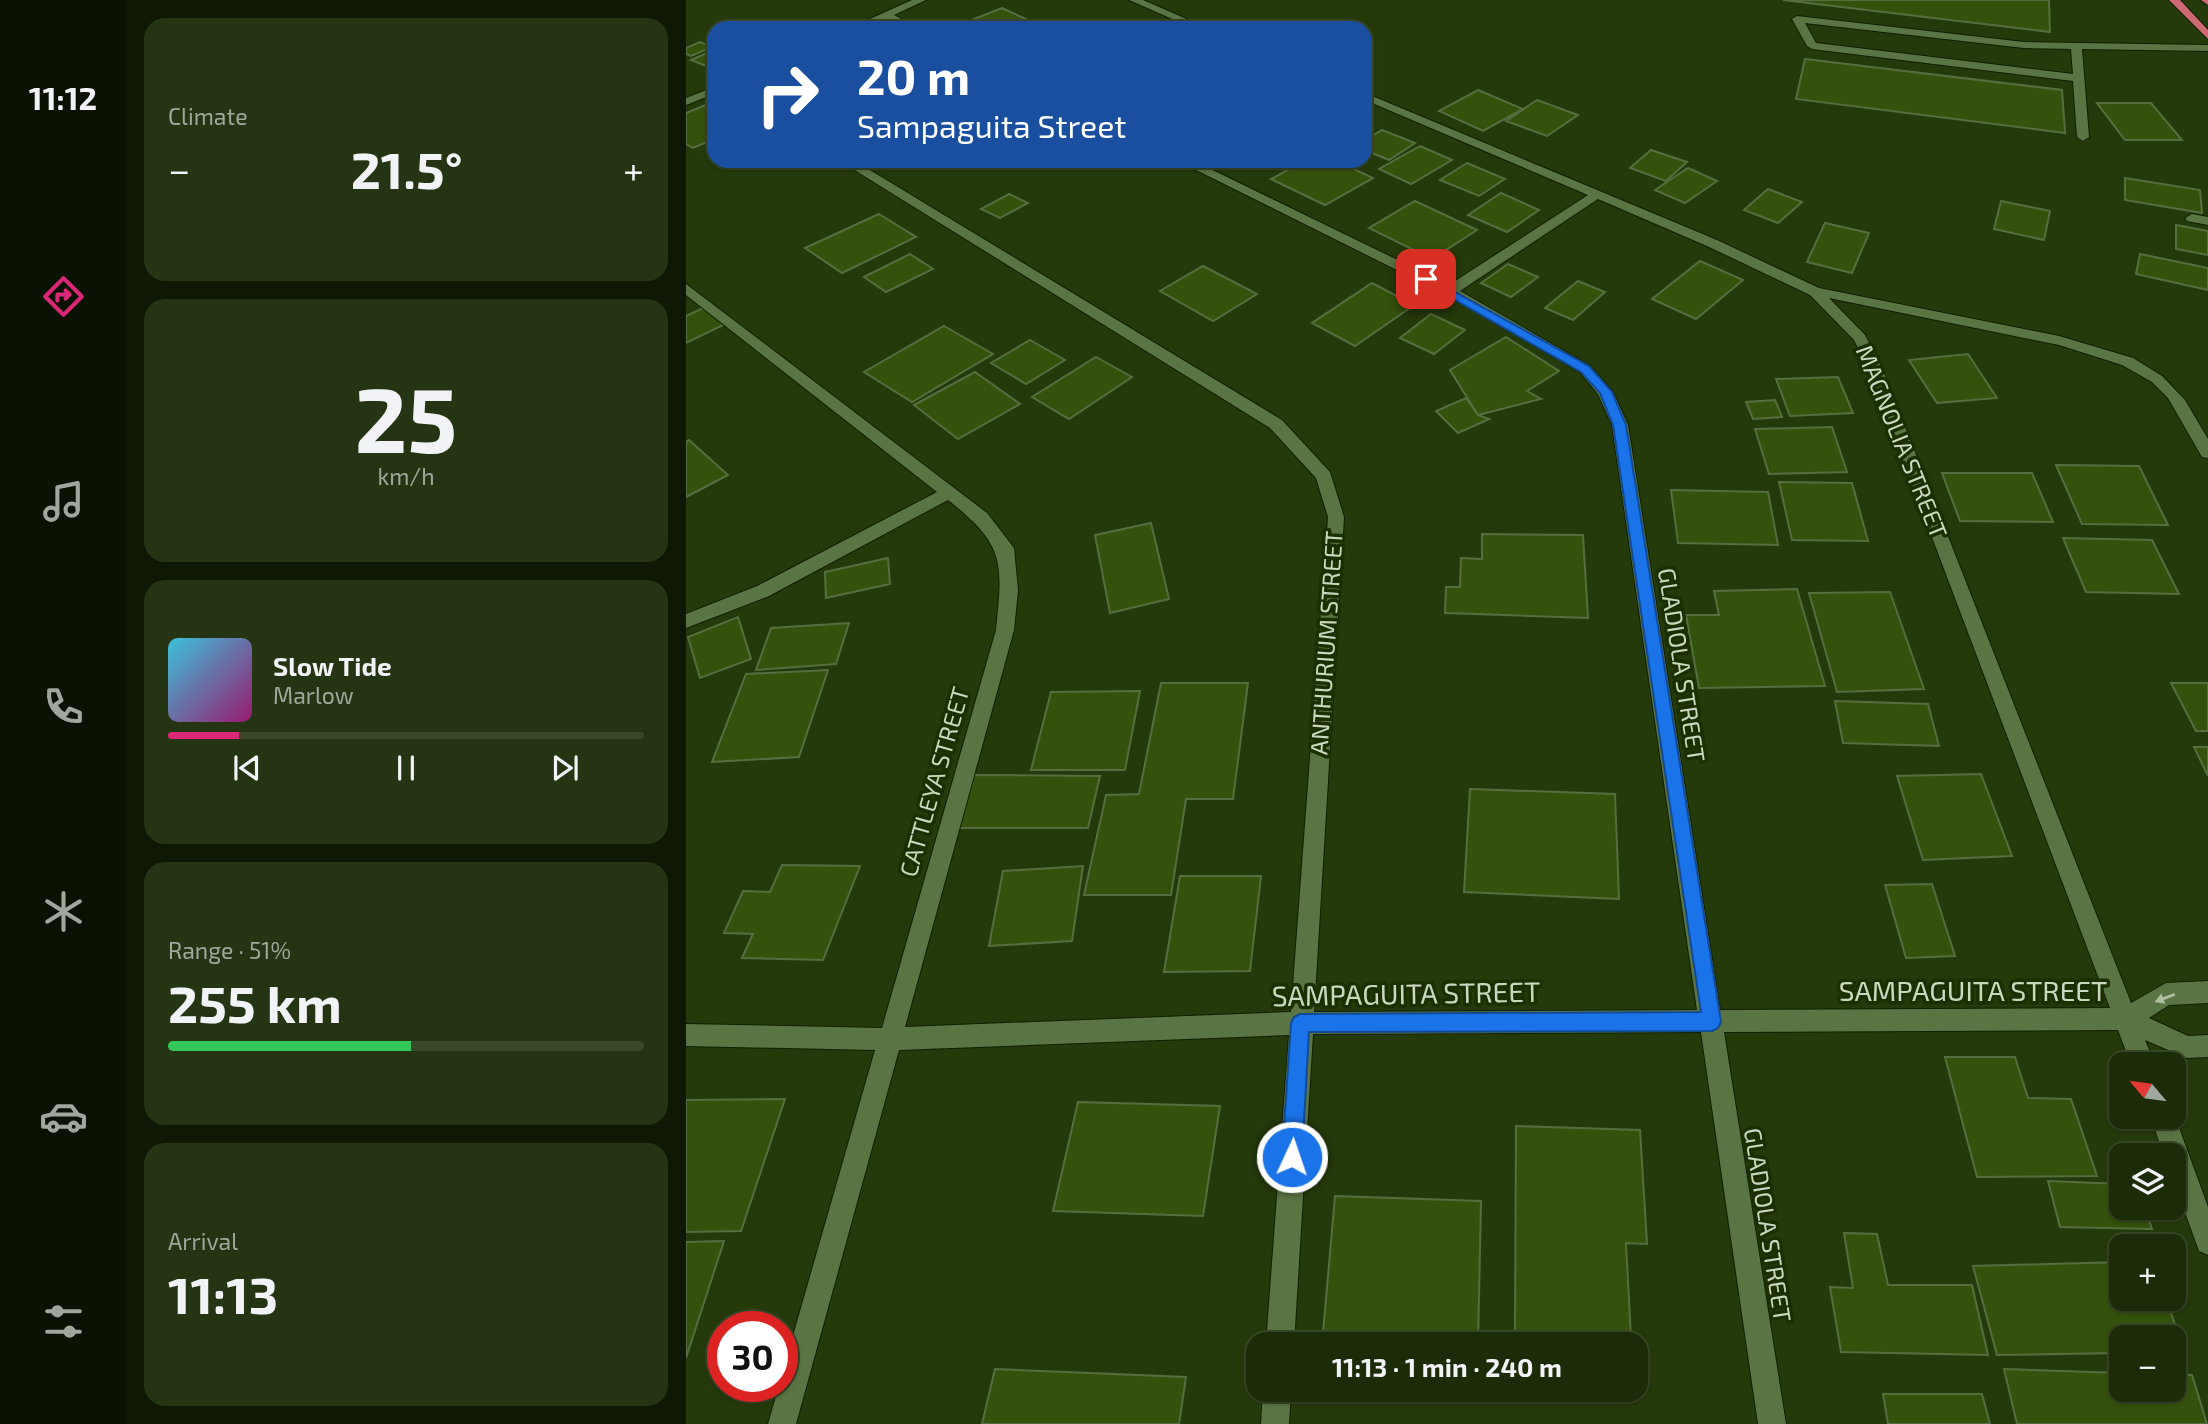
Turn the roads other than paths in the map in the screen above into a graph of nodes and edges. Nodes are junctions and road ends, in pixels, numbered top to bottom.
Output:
1 (922, 0) edge
2 (1134, 0) edge
3 (2174, 0) edge
4 (885, 15) junction
5 (871, 21) edge
6 (897, 21) edge
7 (1185, 21) edge
8 (2208, 36) edge
9 (2076, 46) junction
10 (2208, 48) edge
11 (2078, 78) junction
12 (707, 93) edge
13 (1372, 99) edge
14 (686, 102) edge
15 (2083, 137) dead end
16 (857, 168) edge
17 (1198, 168) edge
18 (1598, 194) junction
19 (2192, 218) dead end
20 (2208, 221) edge
21 (686, 288) edge
22 (1450, 291) junction
23 (1815, 292) junction
24 (2208, 453) edge
25 (950, 492) junction
26 (686, 621) edge
27 (2208, 992) edge
28 (2126, 1020) junction
29 (1712, 1022) junction
30 (1300, 1023) junction
31 (686, 1035) edge
32 (890, 1039) junction
33 (2208, 1046) edge
34 (2138, 1052) edge
35 (2167, 1129) edge
36 (2208, 1242) edge
37 (1281, 1332) edge
38 (1276, 1402) edge
39 (782, 1424) edge
40 (1275, 1424) edge
41 (1772, 1424) edge

1 - 4 street
2 - 7 street
3 - 8 highway
4 - 5 street
4 - 6 street
9 - 10 street
9 - 11 street
9 - 11 street
11 - 15 street
12 - 14 street
13 - 18 street, MAGNOLIA STREET
16 - 30 street, ANTHURIUM STREET
17 - 22 street, GLADIOLA STREET
18 - 22 street
18 - 23 street, MAGNOLIA STREET
19 - 20 street
21 - 25 street, CATTLEYA STREET
22 - 29 street, GLADIOLA STREET
23 - 24 street
23 - 28 street, MAGNOLIA STREET
25 - 26 street
25 - 32 street, CATTLEYA STREET
27 -> 28 street, SAMPAGUITA STREET
28 - 29 street, SAMPAGUITA STREET
28 - 33 street, SAMPAGUITA STREET
28 - 34 street, MAGNOLIA STREET
29 - 30 street, SAMPAGUITA STREET
29 - 41 street, GLADIOLA STREET
30 - 32 street, SAMPAGUITA STREET
30 - 37 street, ANTHURIUM STREET
31 - 32 street, SAMPAGUITA STREET
32 - 39 street, CATTLEYA STREET
35 - 36 street
38 - 40 street

